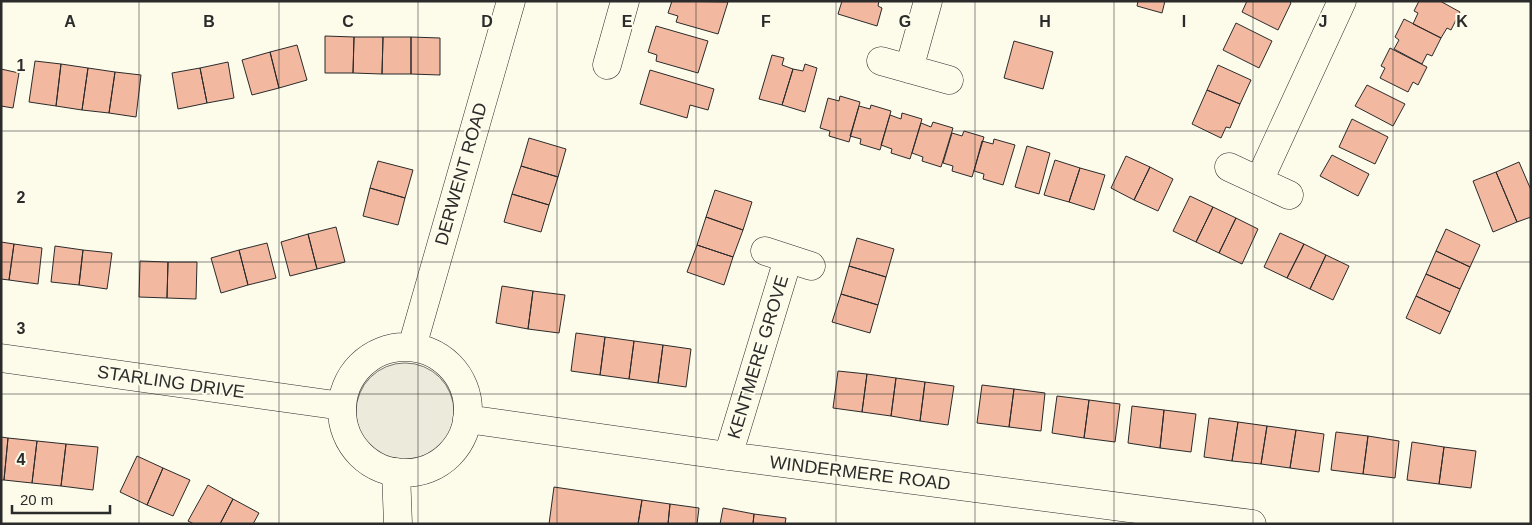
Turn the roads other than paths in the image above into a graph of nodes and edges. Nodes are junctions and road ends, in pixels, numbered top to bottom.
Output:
1 (511, 1) edge
2 (625, 1) edge
3 (928, 1) edge
4 (1342, 1) edge
5 (881, 61) dead end
6 (607, 65) dead end
7 (909, 69) junction
8 (949, 80) dead end
9 (1229, 167) dead end
10 (1259, 181) junction
11 (1289, 195) dead end
12 (788, 259) dead end
13 (412, 347) junction
14 (1, 358) edge
15 (342, 406) junction
16 (467, 419) junction
17 (728, 456) junction
18 (396, 472) junction
19 (1065, 512) edge
20 (398, 524) edge
21 (1252, 524) edge

1 - 13 street, DERWENT ROAD
2 - 6 street
3 - 7 street
4 - 10 street
5 - 7 street
7 - 8 street
9 - 10 street
10 - 11 street
12 - 17 street, KENTMERE GROVE
13 - 15 street
13 - 16 street
14 - 15 street, STARLING DRIVE
15 - 18 street
16 - 17 street, WINDERMERE ROAD
16 - 18 street
17 - 19 street, WINDERMERE ROAD
18 - 20 street
19 - 21 street, WINDERMERE ROAD

